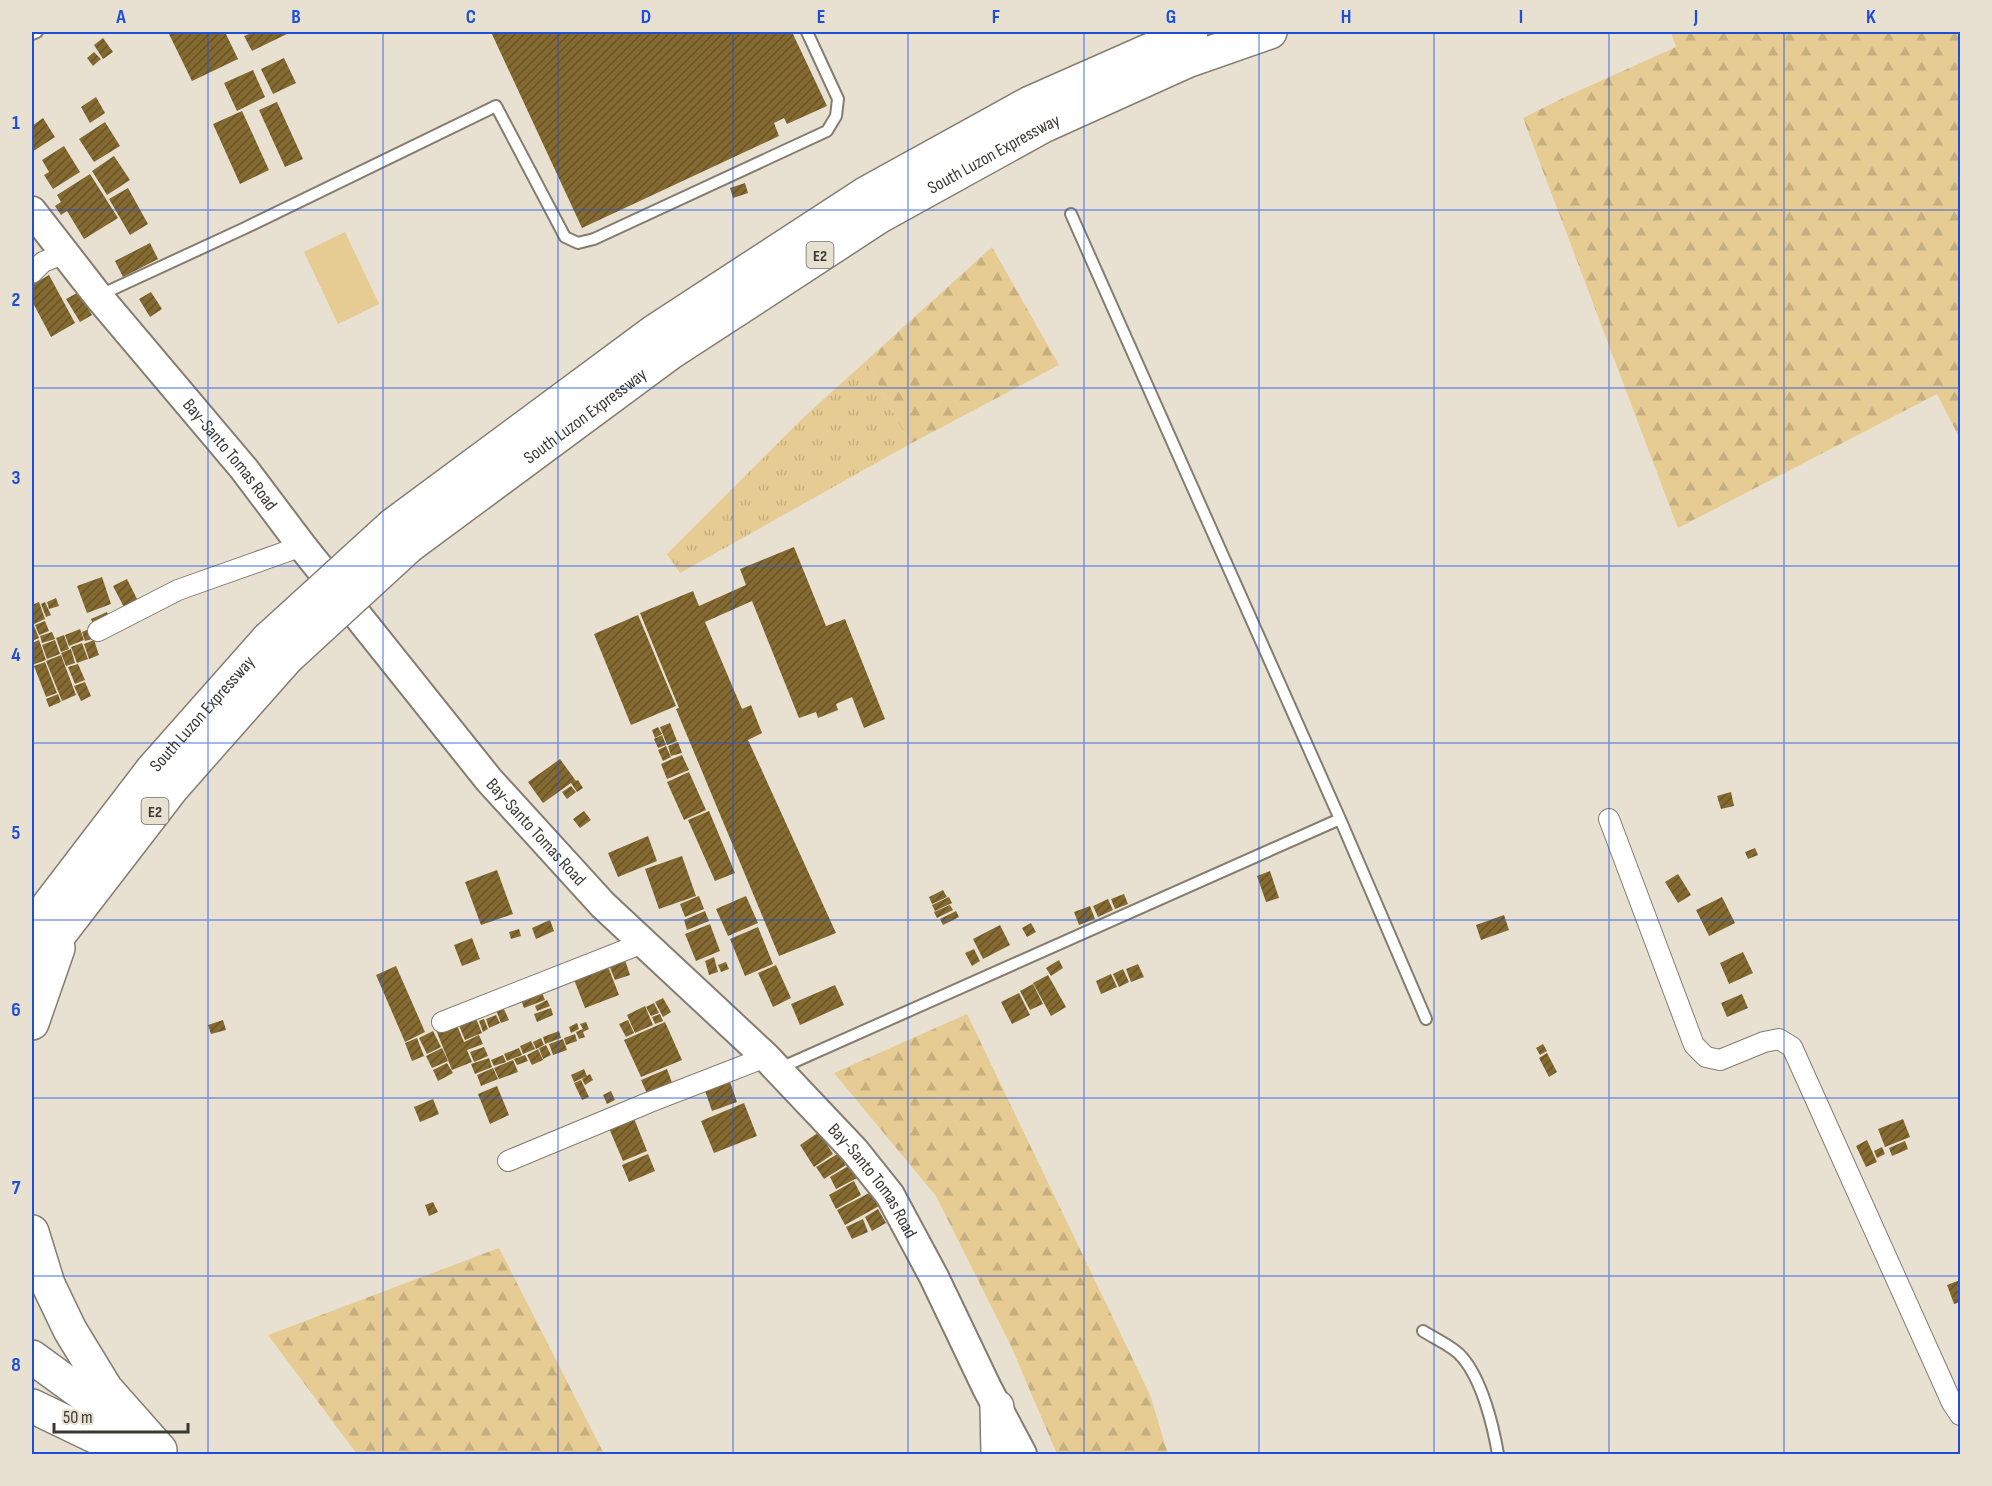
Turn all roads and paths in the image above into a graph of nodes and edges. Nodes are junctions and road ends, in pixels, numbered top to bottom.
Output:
1 (37, 32) edge
2 (807, 32) edge
3 (1191, 32) edge
4 (1270, 32) edge
5 (32, 34) edge
6 (32, 211) edge
7 (1071, 214) dead end
8 (65, 254) junction
9 (32, 273) edge
10 (98, 296) junction
11 (401, 535) junction
12 (302, 546) junction
13 (98, 631) dead end
14 (278, 649) junction
15 (1340, 819) junction
16 (1609, 819) dead end
17 (66, 926) junction
18 (32, 927) edge
19 (643, 943) junction
20 (32, 970) edge
21 (1426, 1019) dead end
22 (442, 1022) dead end
23 (32, 1023) edge
24 (772, 1063) junction
25 (508, 1161) dead end
26 (32, 1232) edge
27 (1423, 1331) dead end
28 (32, 1356) edge
29 (32, 1376) edge
30 (32, 1406) edge
31 (997, 1407) junction
32 (1960, 1415) edge
33 (150, 1453) edge
34 (998, 1455) edge
35 (1022, 1455) edge
36 (1498, 1455) edge

1 - 5 lane
2 - 10 lane
3 - 11 highway, South Luzon Expressway / E2
4 - 11 highway, South Luzon Expressway / E2
6 - 8 main road, Bay-Santo Tomas Road
7 - 15 lane
8 - 9 street
8 - 10 main road, Bay-Santo Tomas Road
10 - 12 main road, Bay-Santo Tomas Road
11 - 14 highway, South Luzon Expressway / E2, bridge
12 - 13 street
12 - 19 main road, Bay-Santo Tomas Road
14 - 17 highway, South Luzon Expressway / E2
14 - 18 highway, South Luzon Expressway / E2
15 - 21 lane
15 - 24 lane
16 - 32 street
17 - 20 highway, South Luzon Expressway / E2
17 - 23 highway
19 - 22 street
19 - 24 main road, Bay-Santo Tomas Road
24 - 25 street
24 - 31 main road, Bay-Santo Tomas Road
26 - 33 highway
27 - 36 lane
28 - 33 highway
29 - 33 highway
30 - 33 highway
31 - 34 highway
31 - 35 main road, Bay-Santo Tomas Road

